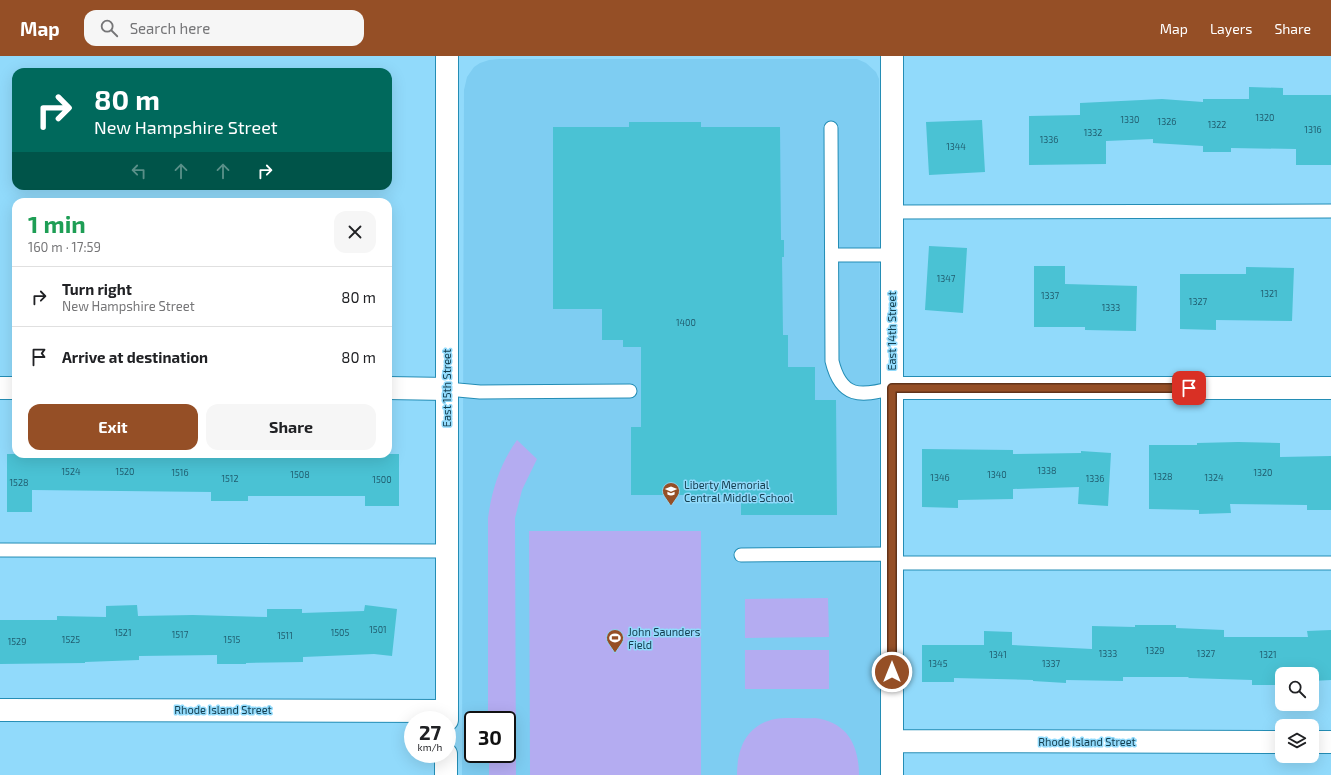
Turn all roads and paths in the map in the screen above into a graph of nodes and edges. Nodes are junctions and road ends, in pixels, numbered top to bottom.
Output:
1 (448, 56) edge
2 (892, 56) edge
3 (831, 128) dead end
4 (1331, 211) edge
5 (891, 212) junction
6 (891, 254) junction
7 (832, 255) junction
8 (0, 388) edge
9 (12, 388) edge
10 (392, 388) edge
11 (447, 388) junction
12 (892, 388) junction
13 (1331, 388) edge
14 (630, 391) dead end
15 (0, 550) edge
16 (446, 551) junction
17 (740, 555) dead end
18 (892, 558) junction
19 (1331, 563) edge
20 (0, 710) edge
21 (446, 711) edge
22 (404, 715) edge
23 (892, 741) junction
24 (1275, 742) edge
25 (1319, 742) edge
26 (1331, 742) edge
27 (446, 763) edge
28 (446, 775) edge
29 (892, 775) edge

1 - 11 street, East 15th Street
2 - 5 street, East 14th Street
3 - 7 lane
4 - 5 lane
5 - 6 street, East 14th Street
6 - 7 lane
6 - 12 street, East 14th Street
7 - 12 lane
8 - 9 street
10 - 11 street
11 - 14 lane
11 - 16 street, East 15th Street
12 - 13 street
12 - 18 street, East 14th Street
15 - 16 lane
16 - 21 street, East 15th Street
17 - 18 lane
18 - 19 lane
18 - 23 street, East 14th Street
20 - 22 street, Rhode Island Street
23 - 24 street, Rhode Island Street
23 - 29 street, East 14th Street
25 - 26 street
27 - 28 street

